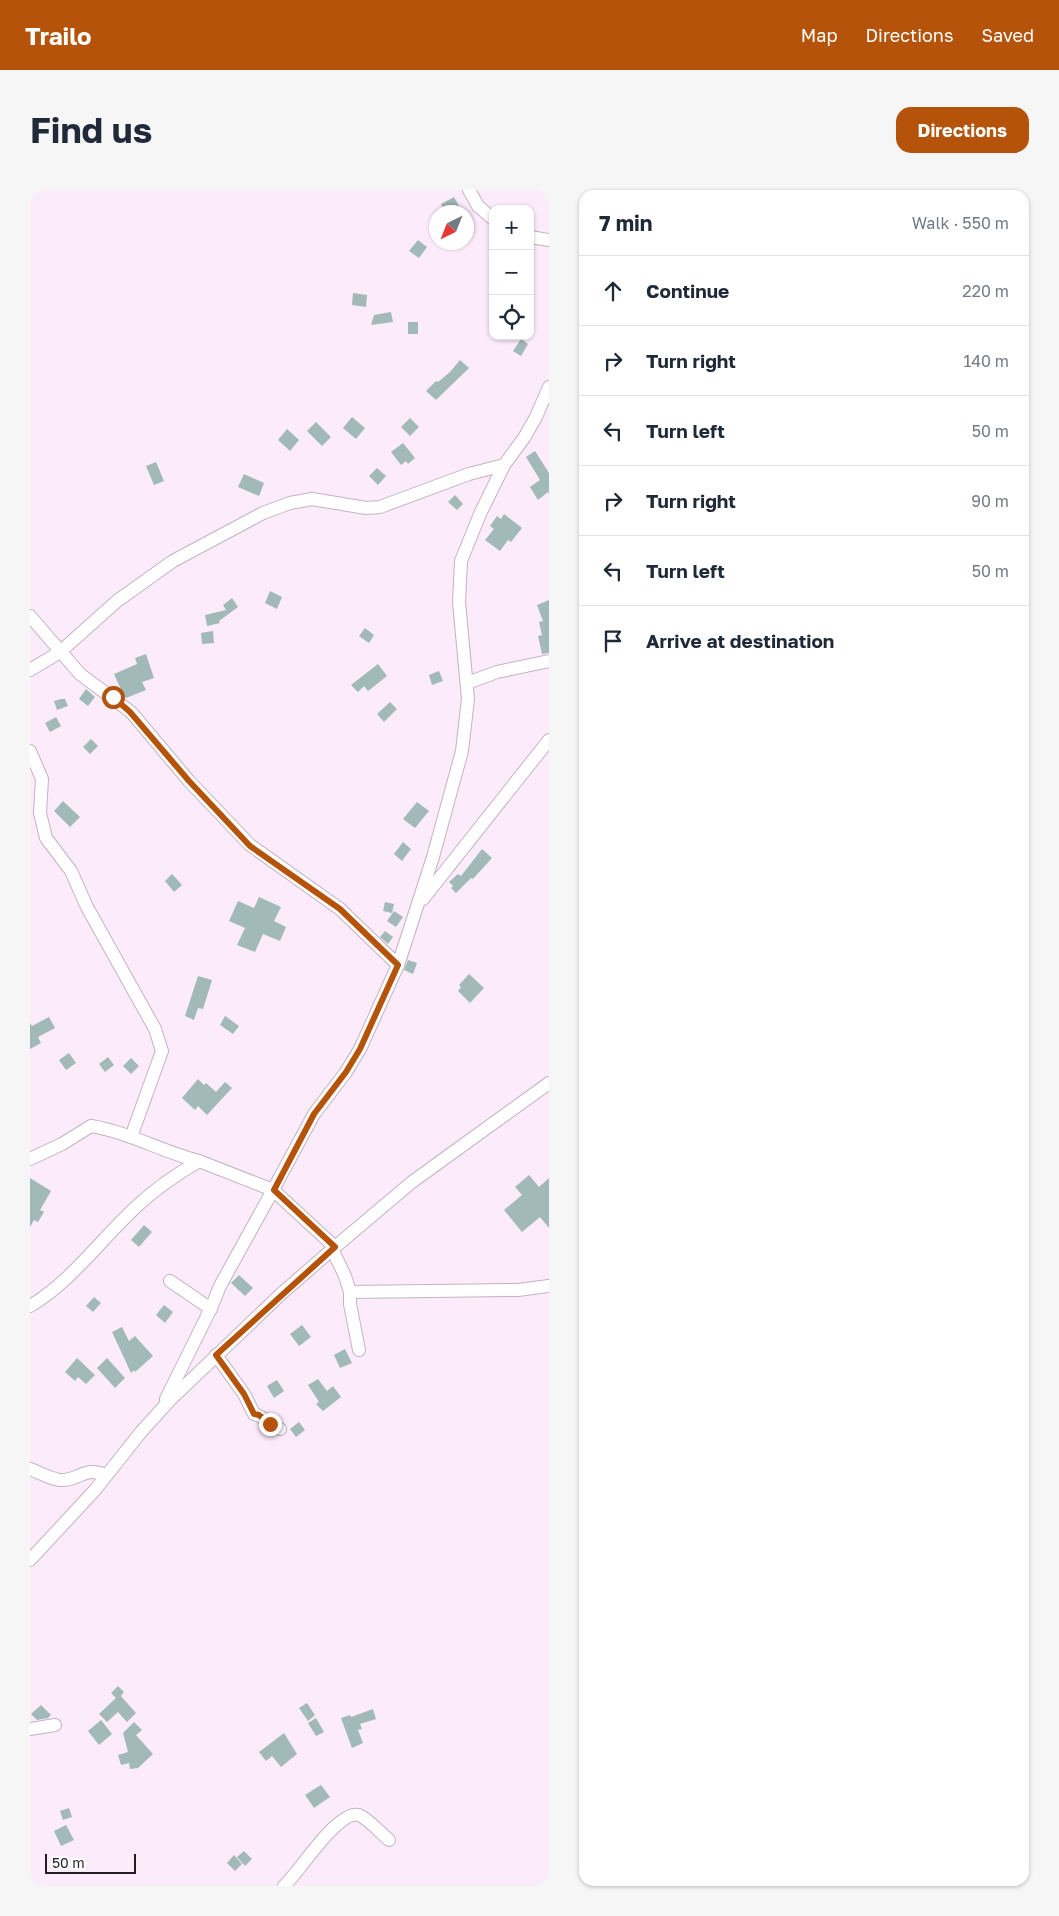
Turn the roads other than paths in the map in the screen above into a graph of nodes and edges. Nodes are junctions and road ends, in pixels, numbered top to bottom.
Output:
1 (468, 190) edge
2 (489, 216) edge
3 (534, 238) edge
4 (549, 240) edge
5 (549, 387) edge
6 (504, 465) junction
7 (30, 616) edge
8 (60, 652) junction
9 (549, 661) edge
10 (30, 670) edge
11 (467, 683) junction
12 (549, 740) edge
13 (30, 751) edge
14 (418, 906) junction
15 (398, 965) junction
16 (549, 1083) edge
17 (131, 1137) junction
18 (30, 1159) edge
19 (199, 1161) junction
20 (274, 1190) junction
21 (333, 1248) junction
22 (170, 1281) dead end
23 (549, 1286) edge
24 (350, 1292) junction
25 (30, 1306) edge
26 (211, 1309) junction
27 (359, 1350) dead end
28 (216, 1355) junction
29 (160, 1410) junction
30 (280, 1429) dead end
31 (30, 1469) edge
32 (106, 1476) junction
33 (30, 1560) edge
34 (55, 1725) dead end
35 (30, 1729) edge
36 (389, 1840) dead end
37 (284, 1886) edge

1 - 2 street
3 - 4 street
5 - 6 street
6 - 8 street
6 - 11 street
7 - 8 street
8 - 10 street
8 - 15 street
9 - 11 street
11 - 14 street
12 - 14 street
13 - 17 street
14 - 15 street
15 - 20 street
16 - 21 street
17 - 18 street
17 - 19 street
19 - 20 street
19 - 25 street
20 - 21 street
20 - 26 street
21 - 24 street
21 - 28 street
22 - 26 street
23 - 24 street
24 - 27 street
26 - 29 street
28 - 29 street
28 - 30 street
29 - 32 street
31 - 32 street
32 - 33 street
34 - 35 street
36 - 37 street

